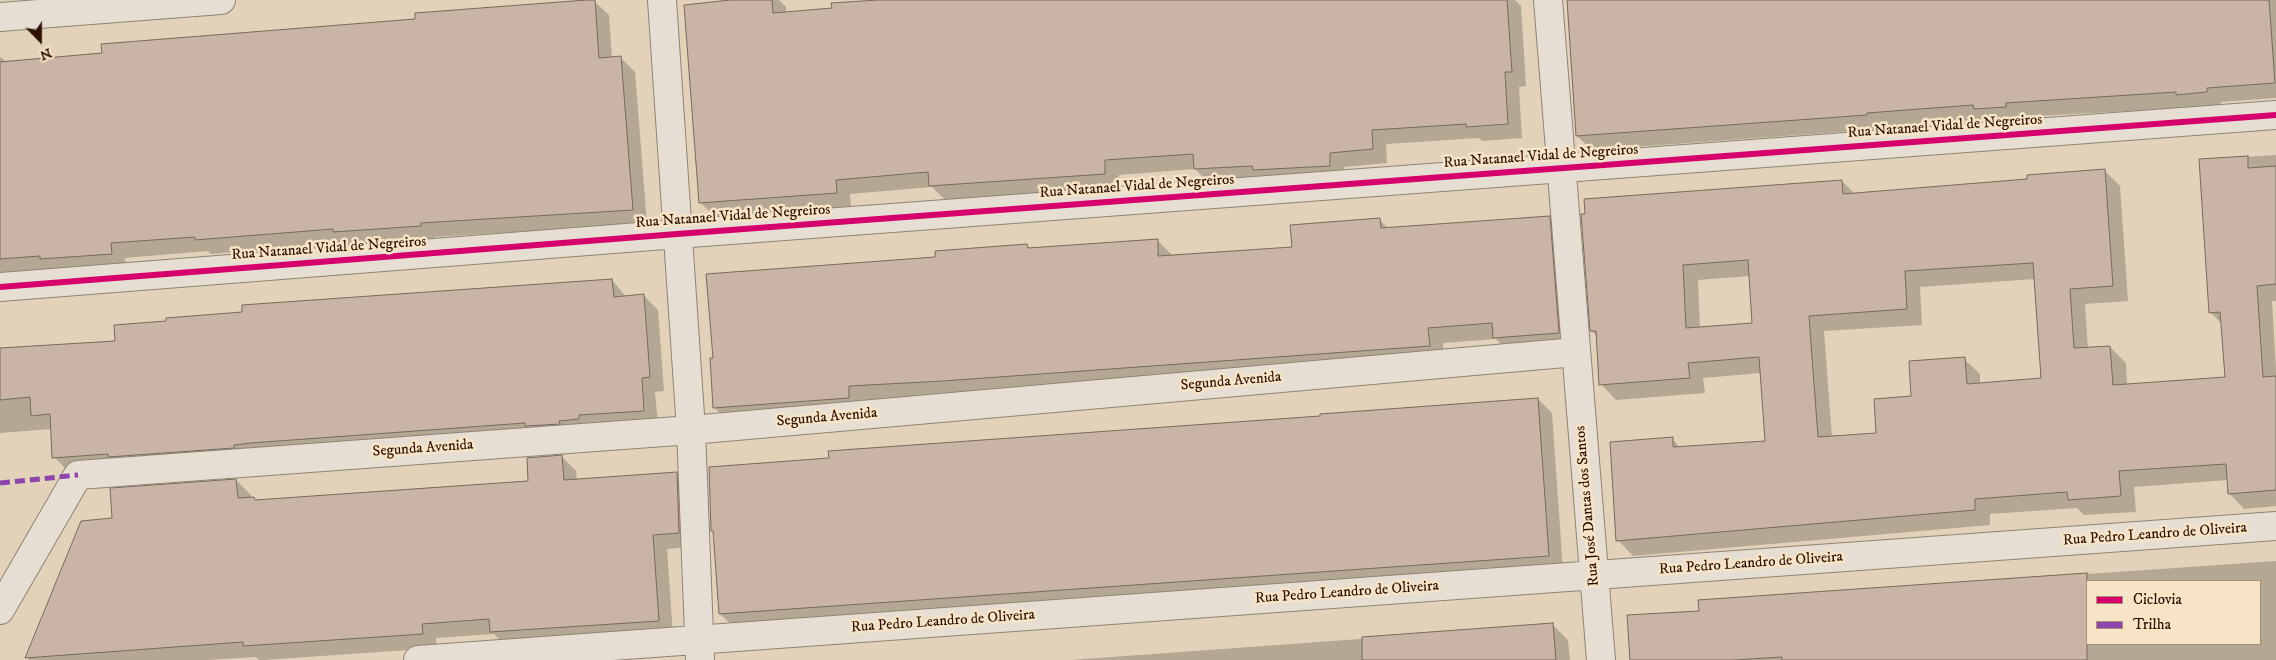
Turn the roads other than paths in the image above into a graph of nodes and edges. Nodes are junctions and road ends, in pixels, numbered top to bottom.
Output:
1 (221, 0) edge
2 (662, 0) edge
3 (1548, 0) edge
4 (0, 17) edge
5 (2276, 115) edge
6 (1562, 168) junction
7 (677, 234) junction
8 (0, 287) edge
9 (1576, 352) junction
10 (691, 430) junction
11 (2276, 526) edge
12 (1594, 576) junction
13 (0, 610) edge
14 (699, 650) edge
15 (418, 660) edge
16 (1601, 660) edge

1 - 4 street
2 - 7 street
3 - 6 street, Rua José Dantas dos Santos
5 - 6 street, Rua Natanael Vidal de Negreiros
6 - 7 street, Rua Natanael Vidal de Negreiros
6 - 9 street, Rua José Dantas dos Santos
7 - 8 street, Rua Natanael Vidal de Negreiros
7 - 10 street
9 - 10 street, Segunda Avenida
9 - 12 street, Rua José Dantas dos Santos
10 - 13 street, Segunda Avenida
10 - 14 street
11 - 12 street, Rua Pedro Leandro de Oliveira
12 - 14 street, Rua Pedro Leandro de Oliveira
12 - 16 street, Rua José Dantas dos Santos
14 - 15 street, Rua Pedro Leandro de Oliveira

